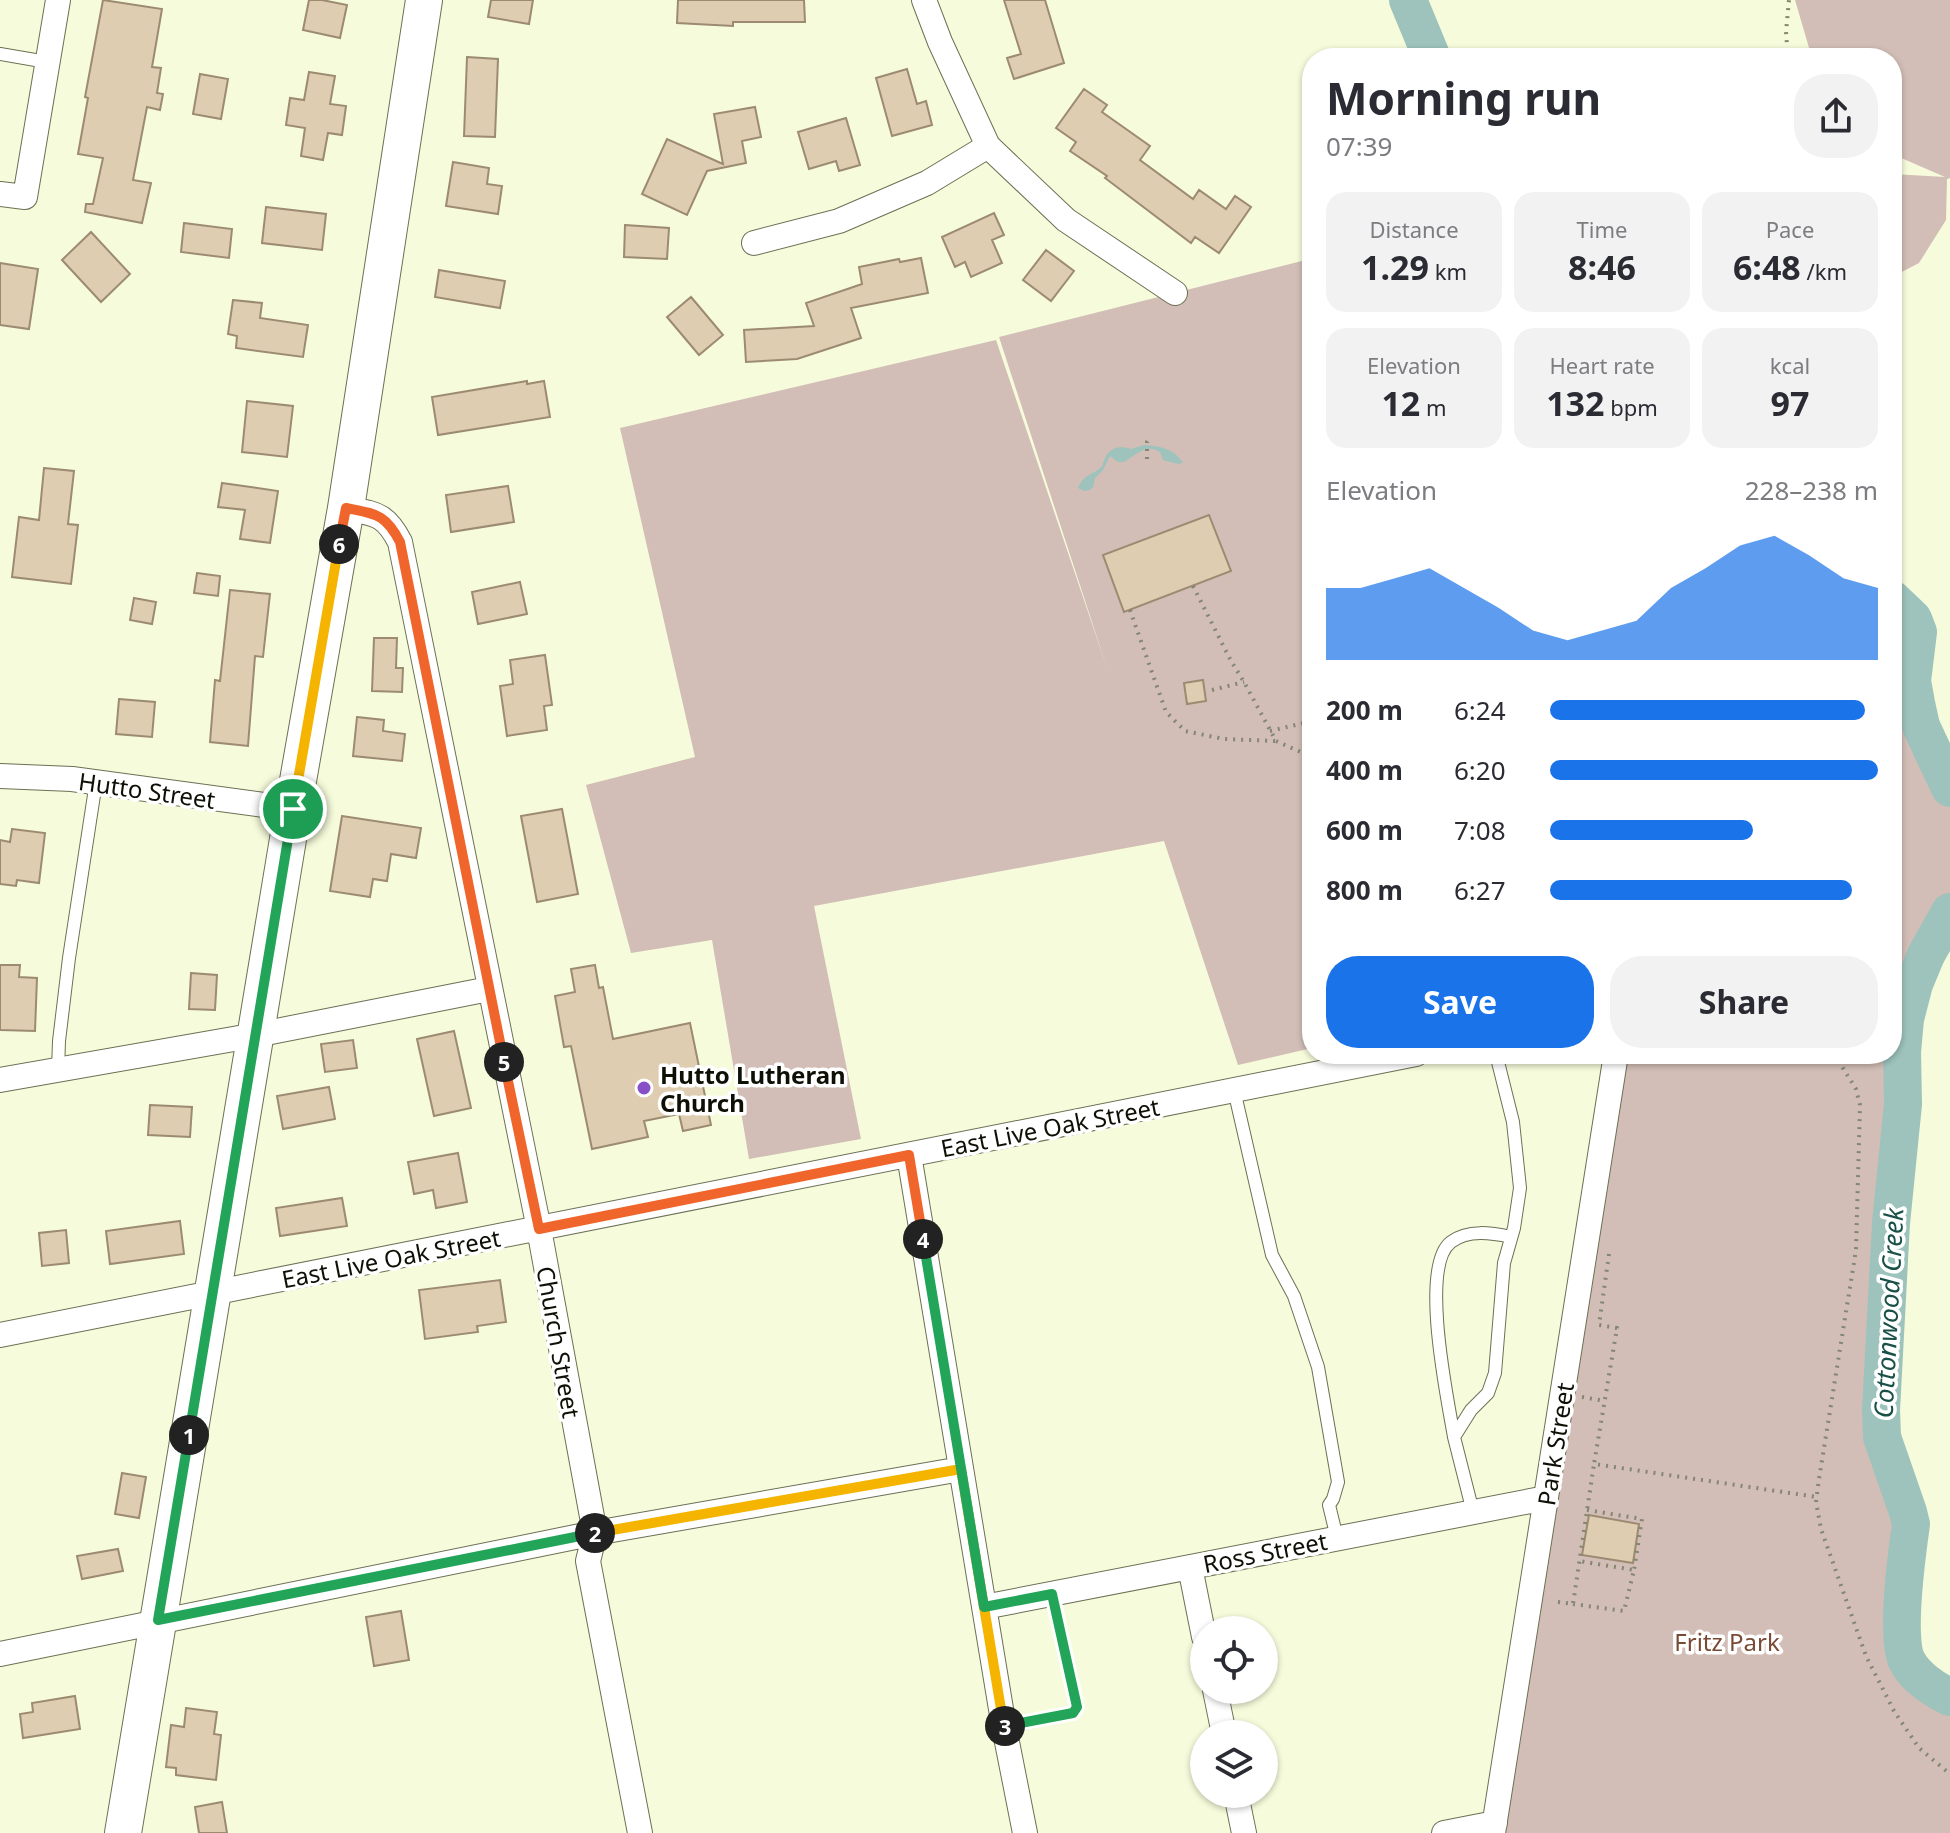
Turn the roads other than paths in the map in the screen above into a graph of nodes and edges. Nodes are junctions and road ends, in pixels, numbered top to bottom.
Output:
1 (58, 0) edge
2 (424, 0) edge
3 (924, 0) edge
4 (0, 54) edge
5 (47, 62) junction
6 (988, 146) junction
7 (0, 194) edge
8 (754, 243) dead end
9 (1175, 293) dead end
10 (346, 508) junction
11 (0, 776) edge
12 (96, 782) junction
13 (293, 809) junction
14 (489, 989) junction
15 (256, 1035) junction
16 (1365, 1064) edge
17 (1498, 1064) edge
18 (1614, 1064) edge
19 (58, 1070) junction
20 (0, 1080) edge
21 (1234, 1090) junction
22 (909, 1155) junction
23 (539, 1229) junction
24 (1511, 1237) junction
25 (213, 1293) junction
26 (0, 1335) edge
27 (1454, 1437) junction
28 (961, 1469) junction
29 (1546, 1498) junction
30 (1473, 1512) junction
31 (595, 1533) junction
32 (1337, 1538) junction
33 (1190, 1567) junction
34 (1052, 1594) junction
35 (984, 1607) junction
36 (1200, 1616) edge
37 (158, 1620) junction
38 (0, 1654) edge
39 (1004, 1727) junction
40 (1239, 1808) edge
41 (1494, 1828) edge
42 (123, 1833) edge
43 (640, 1833) edge
44 (1025, 1833) edge
45 (1244, 1833) edge
46 (1444, 1833) edge

1 - 5 street
2 - 10 main road
3 - 6 street
4 - 5 lane
5 - 7 street
6 - 8 street
6 - 9 street
10 - 13 main road
10 - 14 street, Church Street
11 - 12 street, Hutto Street
12 - 13 street, Hutto Street
12 - 19 lane
13 - 15 main road
14 - 15 street
14 - 23 street, Church Street
15 - 19 street
15 - 25 main road
16 - 21 street, East Live Oak Street
17 - 24 lane
18 - 29 street, Park Street
19 - 20 street
21 - 22 street, East Live Oak Street
21 - 32 lane
22 - 23 street, East Live Oak Street
22 - 28 street
23 - 25 street, East Live Oak Street
23 - 31 street, Church Street
24 - 27 lane
24 - 27 lane
25 - 26 street, East Live Oak Street
25 - 37 main road
27 - 30 lane
28 - 31 street
28 - 35 street
29 - 30 street, Ross Street
29 - 41 street, Park Street
30 - 32 street, Ross Street
31 - 37 street
31 - 43 street, Church Street
32 - 33 street, Ross Street
33 - 34 street, Ross Street
33 - 36 street
34 - 35 street, Ross Street
34 - 39 lane
35 - 39 street
37 - 38 street
37 - 42 main road
39 - 44 street
40 - 45 street
41 - 46 street

